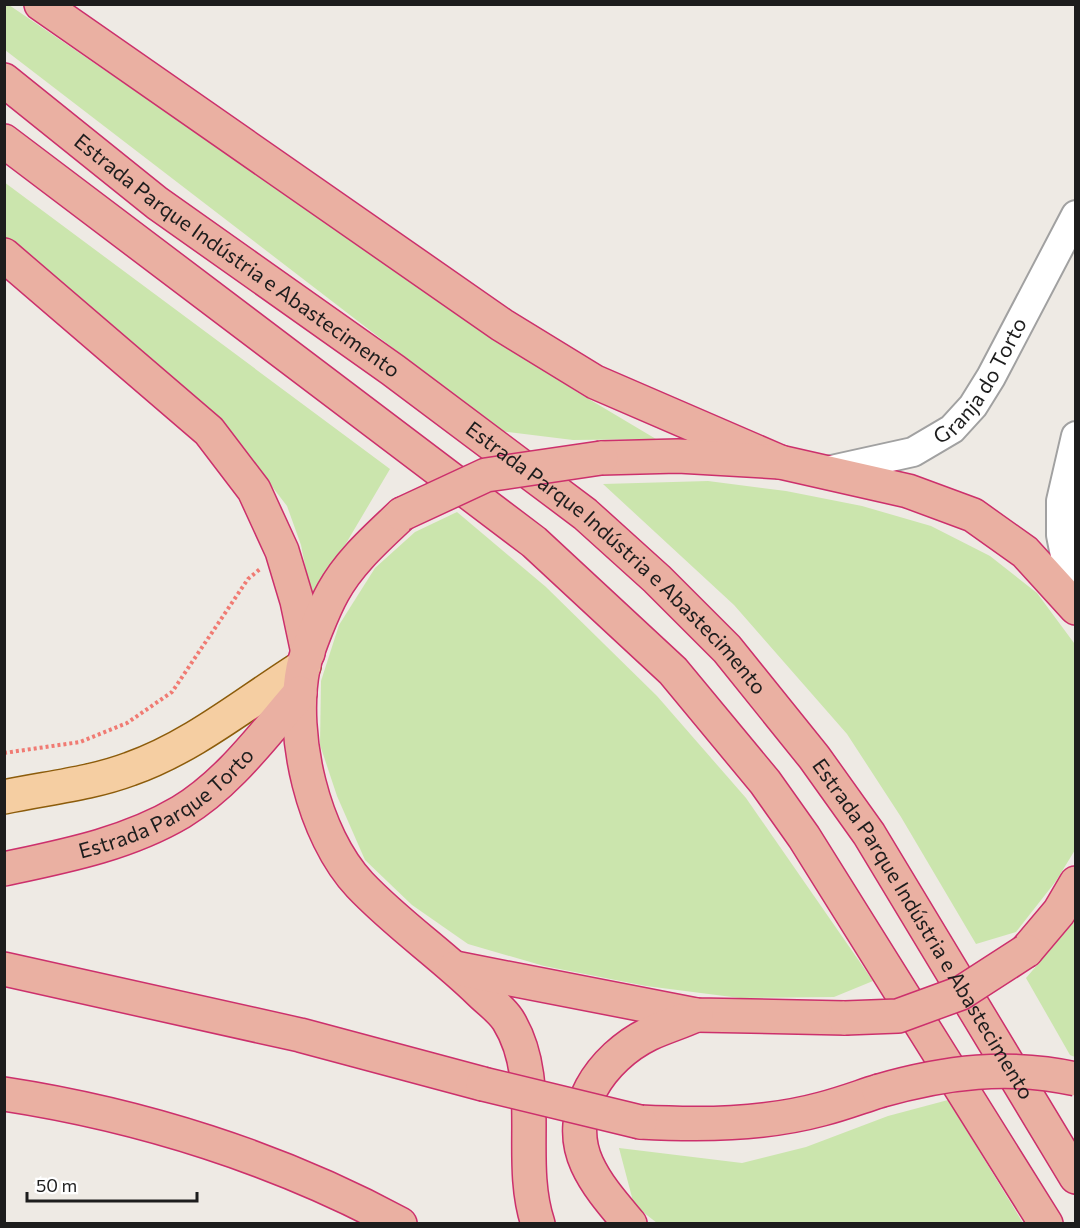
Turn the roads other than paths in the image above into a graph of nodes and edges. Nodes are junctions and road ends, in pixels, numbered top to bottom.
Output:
1 (41, 4) edge
2 (4, 80) edge
3 (4, 141) edge
4 (1076, 215) edge
5 (4, 255) edge
6 (1076, 436) edge
7 (780, 462) junction
8 (825, 472) junction
9 (1075, 607) edge
10 (304, 670) junction
11 (4, 797) edge
12 (4, 868) edge
13 (1076, 883) edge
14 (455, 968) junction
15 (4, 969) edge
16 (696, 1016) junction
17 (1076, 1079) edge
18 (4, 1094) edge
19 (1076, 1177) edge
20 (400, 1224) edge
21 (538, 1224) edge
22 (630, 1224) edge
23 (1046, 1224) edge

1 - 7 highway
2 - 19 highway, Estrada Parque Indústria e Abastecimento
3 - 23 highway, Estrada Parque Indústria e Abastecimento
4 - 8 street, Granja do Torto
5 - 10 highway
6 - 9 street
7 - 8 highway
7 - 10 highway, bridge
8 - 9 highway
10 - 11 main road
10 - 12 highway, Estrada Parque Torto
10 - 14 highway
13 - 16 highway, bridge
14 - 16 highway
14 - 21 highway
15 - 17 highway, bridge
16 - 22 highway
18 - 20 highway

